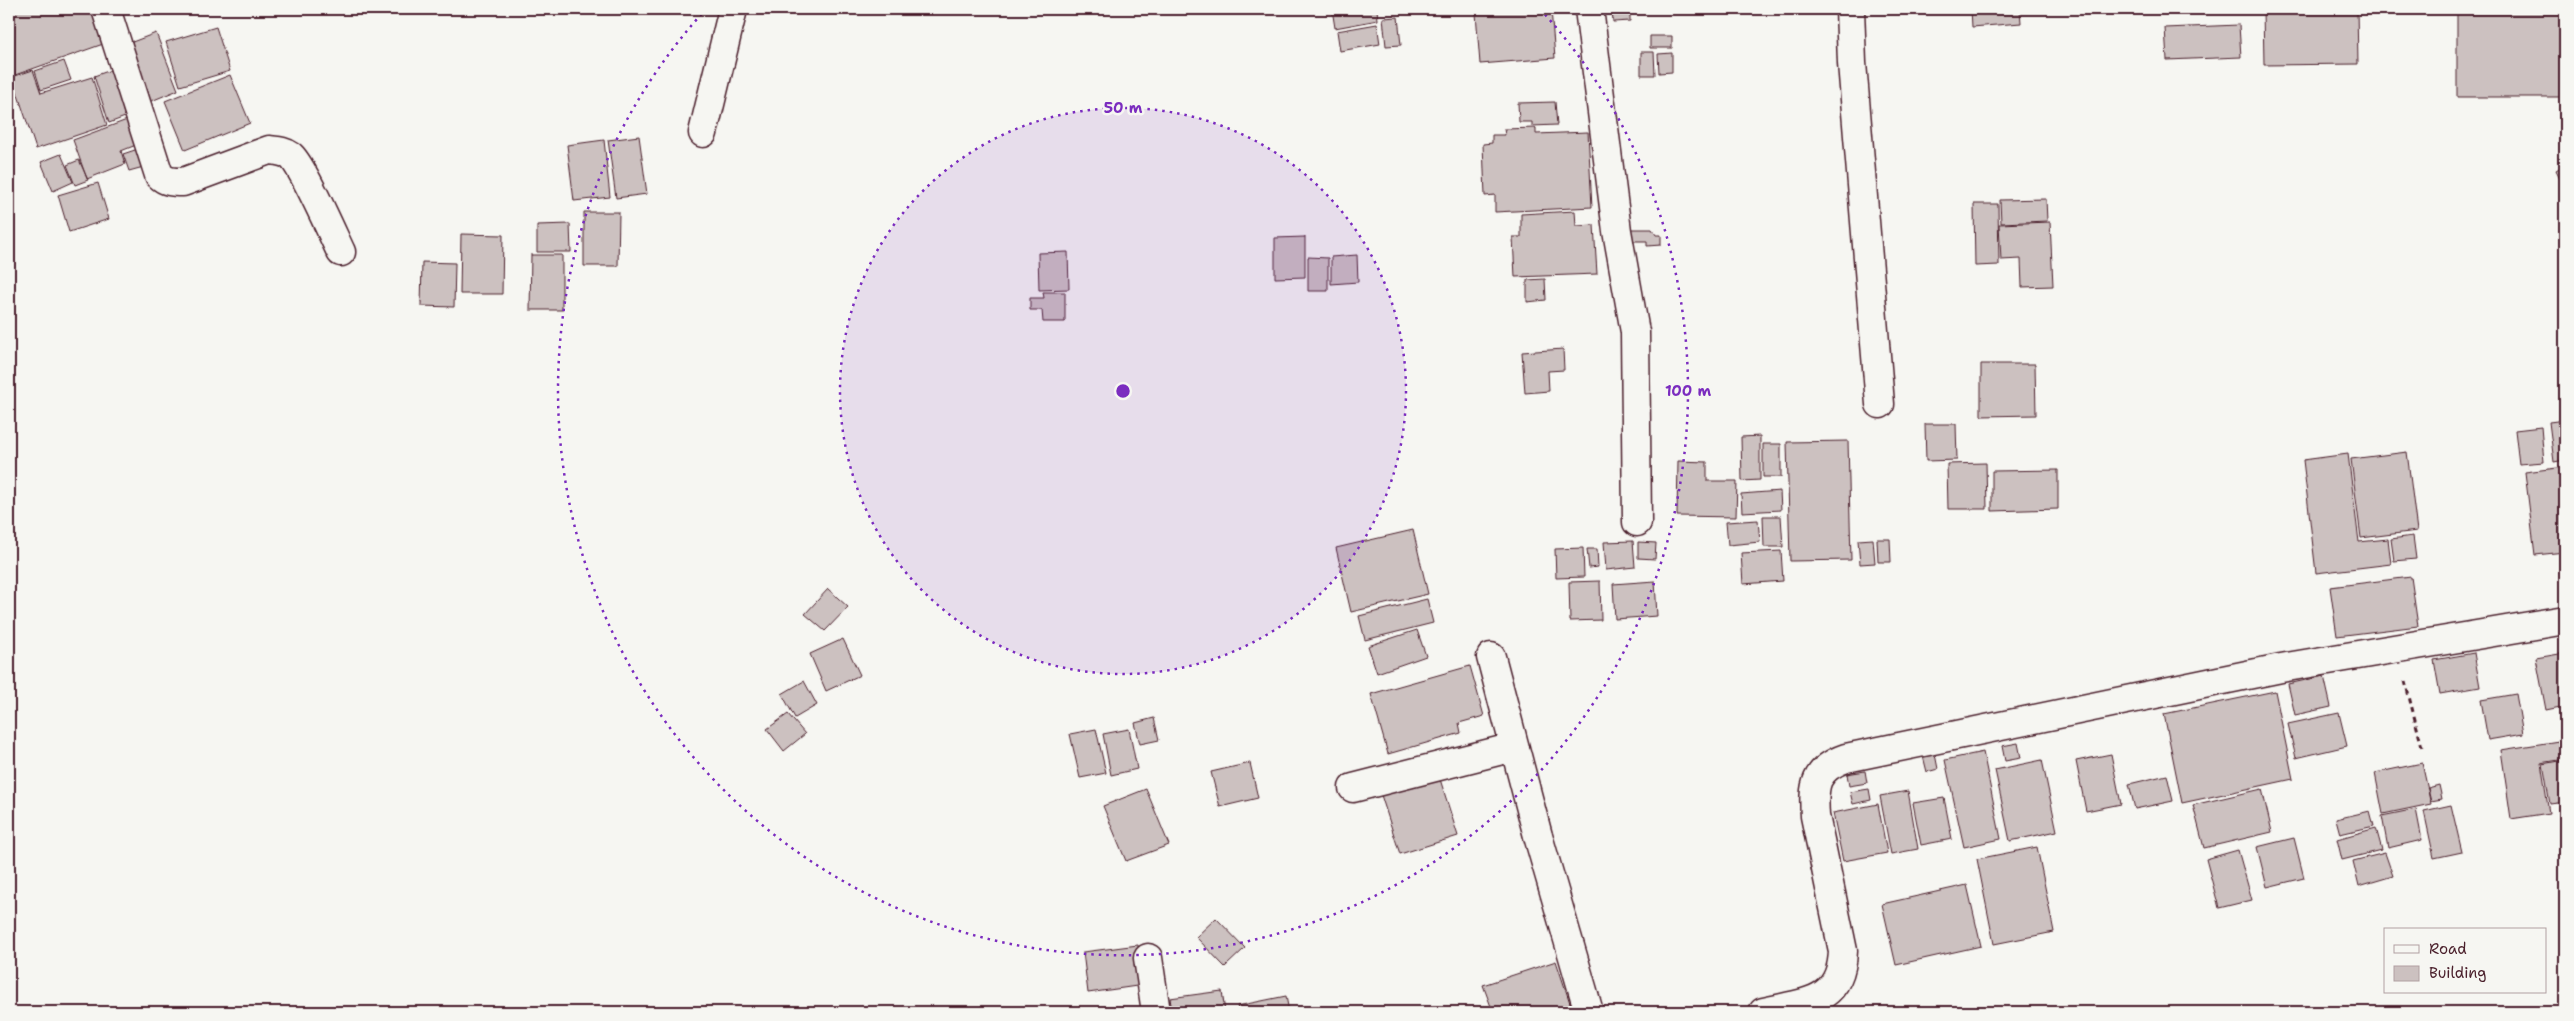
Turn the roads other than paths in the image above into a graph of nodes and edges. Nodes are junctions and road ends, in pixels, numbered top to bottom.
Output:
1 (106, 9) edge
2 (733, 9) edge
3 (1589, 9) edge
4 (1850, 9) edge
5 (703, 134) dead end
6 (341, 252) dead end
7 (1880, 404) dead end
8 (1636, 522) dead end
9 (2565, 620) edge
10 (1490, 657) dead end
11 (1514, 747) junction
12 (1353, 788) dead end
13 (1148, 958) dead end
14 (1156, 1012) edge
15 (1590, 1012) edge
16 (1763, 1012) edge

1 - 6 street
2 - 5 street
3 - 8 street
4 - 7 street
9 - 16 street
10 - 11 street
11 - 12 street
11 - 15 street
13 - 14 street

